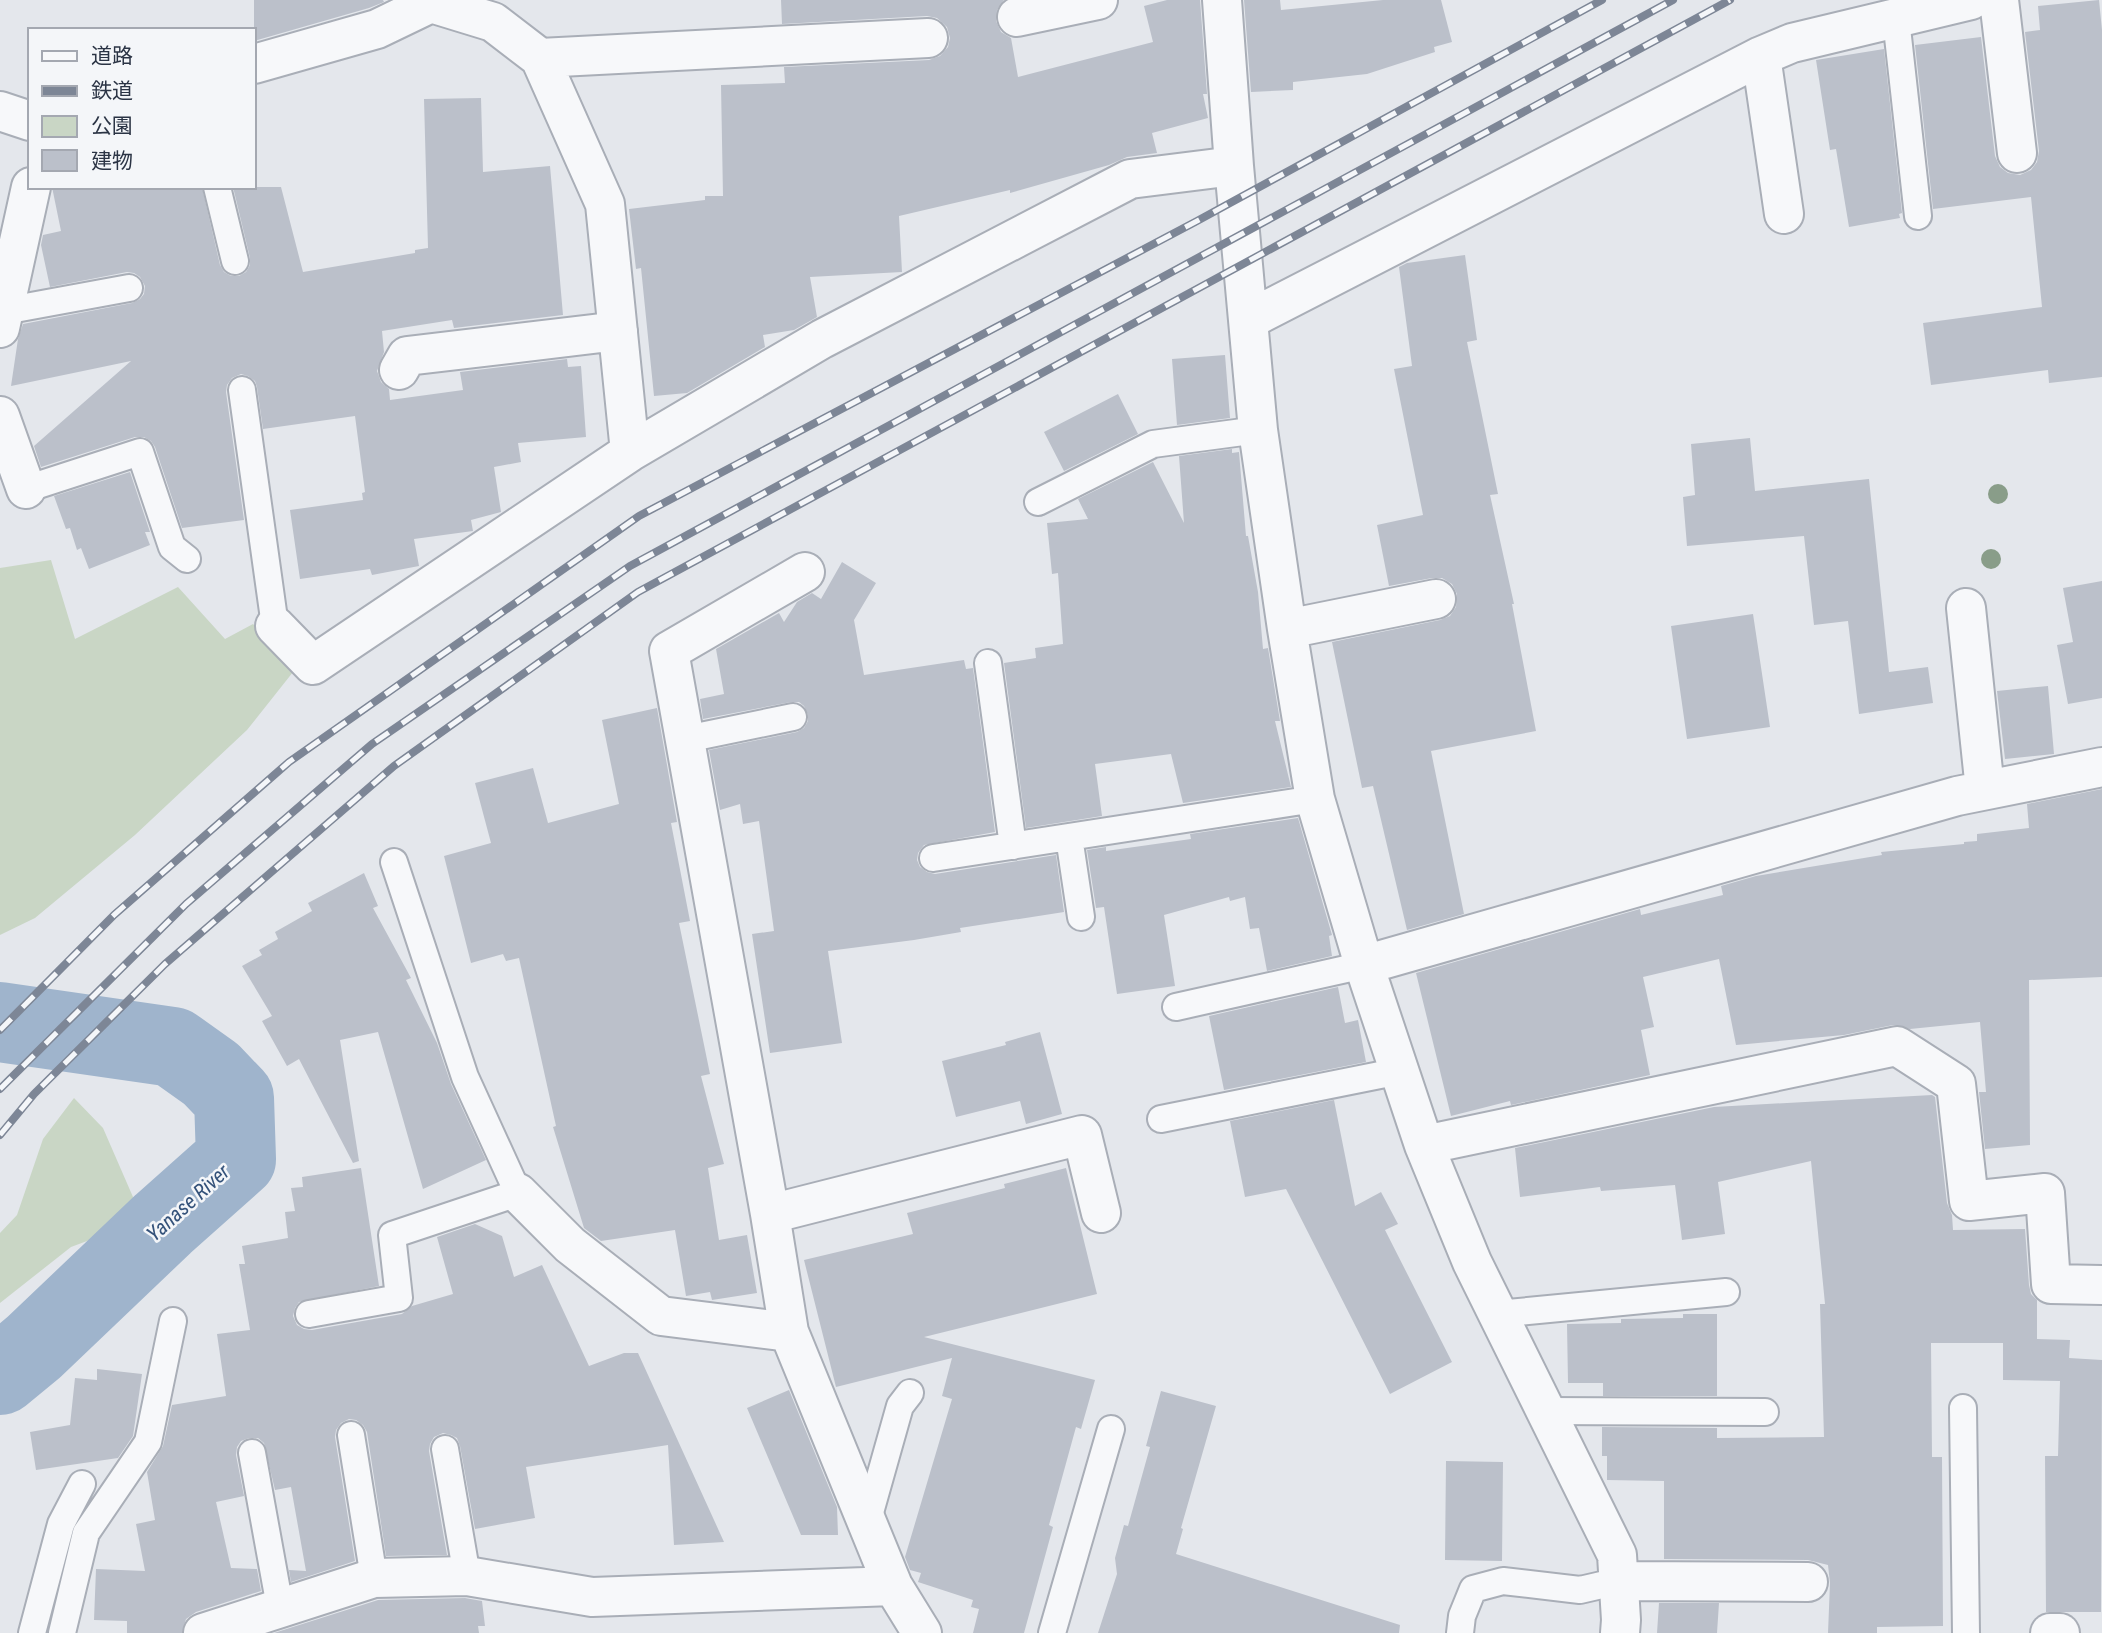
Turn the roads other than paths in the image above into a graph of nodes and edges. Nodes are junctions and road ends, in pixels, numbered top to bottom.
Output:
1 (1098, 0) edge
2 (1222, 0) edge
3 (1971, 0) edge
4 (1999, 0) edge
5 (429, 2) edge
6 (496, 11) edge
7 (1017, 17) dead end
8 (1896, 19) junction
9 (928, 38) dead end
10 (1761, 56) junction
11 (540, 58) junction
12 (256, 63) edge
13 (0, 111) edge
14 (28, 120) edge
15 (2017, 153) dead end
16 (1234, 166) junction
17 (31, 189) edge
18 (217, 189) edge
19 (1784, 214) dead end
20 (1918, 216) dead end
21 (235, 261) dead end
22 (128, 288) dead end
23 (2, 319) edge
24 (1248, 320) junction
25 (618, 331) junction
26 (399, 370) dead end
27 (242, 390) dead end
28 (0, 416) edge
29 (1258, 430) junction
30 (630, 452) junction
31 (26, 489) joint
32 (1038, 502) dead end
33 (187, 559) dead end
34 (805, 572) dead end
35 (1436, 600) dead end
36 (1966, 608) dead end
37 (275, 626) joint
38 (1287, 629) junction
39 (988, 663) dead end
40 (793, 717) dead end
41 (686, 739) junction
42 (2102, 767) edge
43 (1985, 790) junction
44 (1315, 799) junction
45 (1069, 837) junction
46 (1013, 846) junction
47 (933, 858) dead end
48 (394, 862) dead end
49 (1081, 917) dead end
50 (1364, 965) junction
51 (1176, 1007) dead end
52 (1400, 1071) junction
53 (1161, 1119) dead end
54 (1424, 1145) junction
55 (518, 1193) junction
56 (1101, 1213) dead end
57 (770, 1214) junction
58 (2102, 1285) edge
59 (1726, 1292) dead end
60 (309, 1314) dead end
61 (1497, 1314) junction
62 (173, 1321) dead end
63 (789, 1332) junction
64 (910, 1393) dead end
65 (1963, 1408) dead end
66 (1544, 1411) junction
67 (1765, 1412) dead end
68 (1111, 1429) dead end
69 (351, 1435) dead end
70 (444, 1449) dead end
71 (252, 1453) dead end
72 (82, 1484) dead end
73 (867, 1523) junction
74 (467, 1576) junction
75 (374, 1578) junction
76 (1619, 1581) junction
77 (1808, 1582) dead end
78 (893, 1586) junction
79 (280, 1607) junction
80 (32, 1633) edge
81 (62, 1633) edge
82 (203, 1633) edge
83 (922, 1633) edge
84 (1052, 1633) edge
85 (1460, 1633) edge
86 (1620, 1633) edge
87 (1966, 1633) edge
88 (2050, 1633) edge
89 (2060, 1633) edge

1 - 7 street
2 - 16 street
3 - 8 street
4 - 15 street
5 - 6 street
5 - 12 street
6 - 11 street
8 - 10 street
8 - 20 lane
9 - 11 street
10 - 19 street
10 - 24 street
11 - 25 street
13 - 14 street
16 - 24 street
16 - 30 street
17 - 23 street
18 - 21 lane
22 - 23 lane
24 - 29 street
25 - 26 street
25 - 30 street
27 - 37 lane
28 - 31 street
29 - 32 lane
29 - 38 street
30 - 37 street
31 - 33 lane
34 - 41 street
35 - 38 street
36 - 43 street
38 - 44 street
39 - 46 lane
40 - 41 lane
41 - 57 street
42 - 43 street
43 - 50 street
44 - 45 lane
44 - 50 street
45 - 46 lane
45 - 49 lane
46 - 47 lane
48 - 55 lane
50 - 51 lane
50 - 52 street
52 - 53 lane
52 - 54 street
54 - 58 street
54 - 61 street
55 - 60 lane
55 - 63 street
56 - 57 street
57 - 63 street
59 - 61 lane
61 - 66 street
62 - 81 lane
63 - 73 street
64 - 73 lane
65 - 87 lane
66 - 67 lane
66 - 76 street
68 - 84 lane
69 - 75 lane
70 - 74 lane
71 - 79 lane
72 - 80 lane
73 - 78 street
74 - 75 street
74 - 78 street
75 - 79 street
76 - 77 street
76 - 85 lane
76 - 86 street
78 - 83 street
79 - 82 street
88 - 89 street

